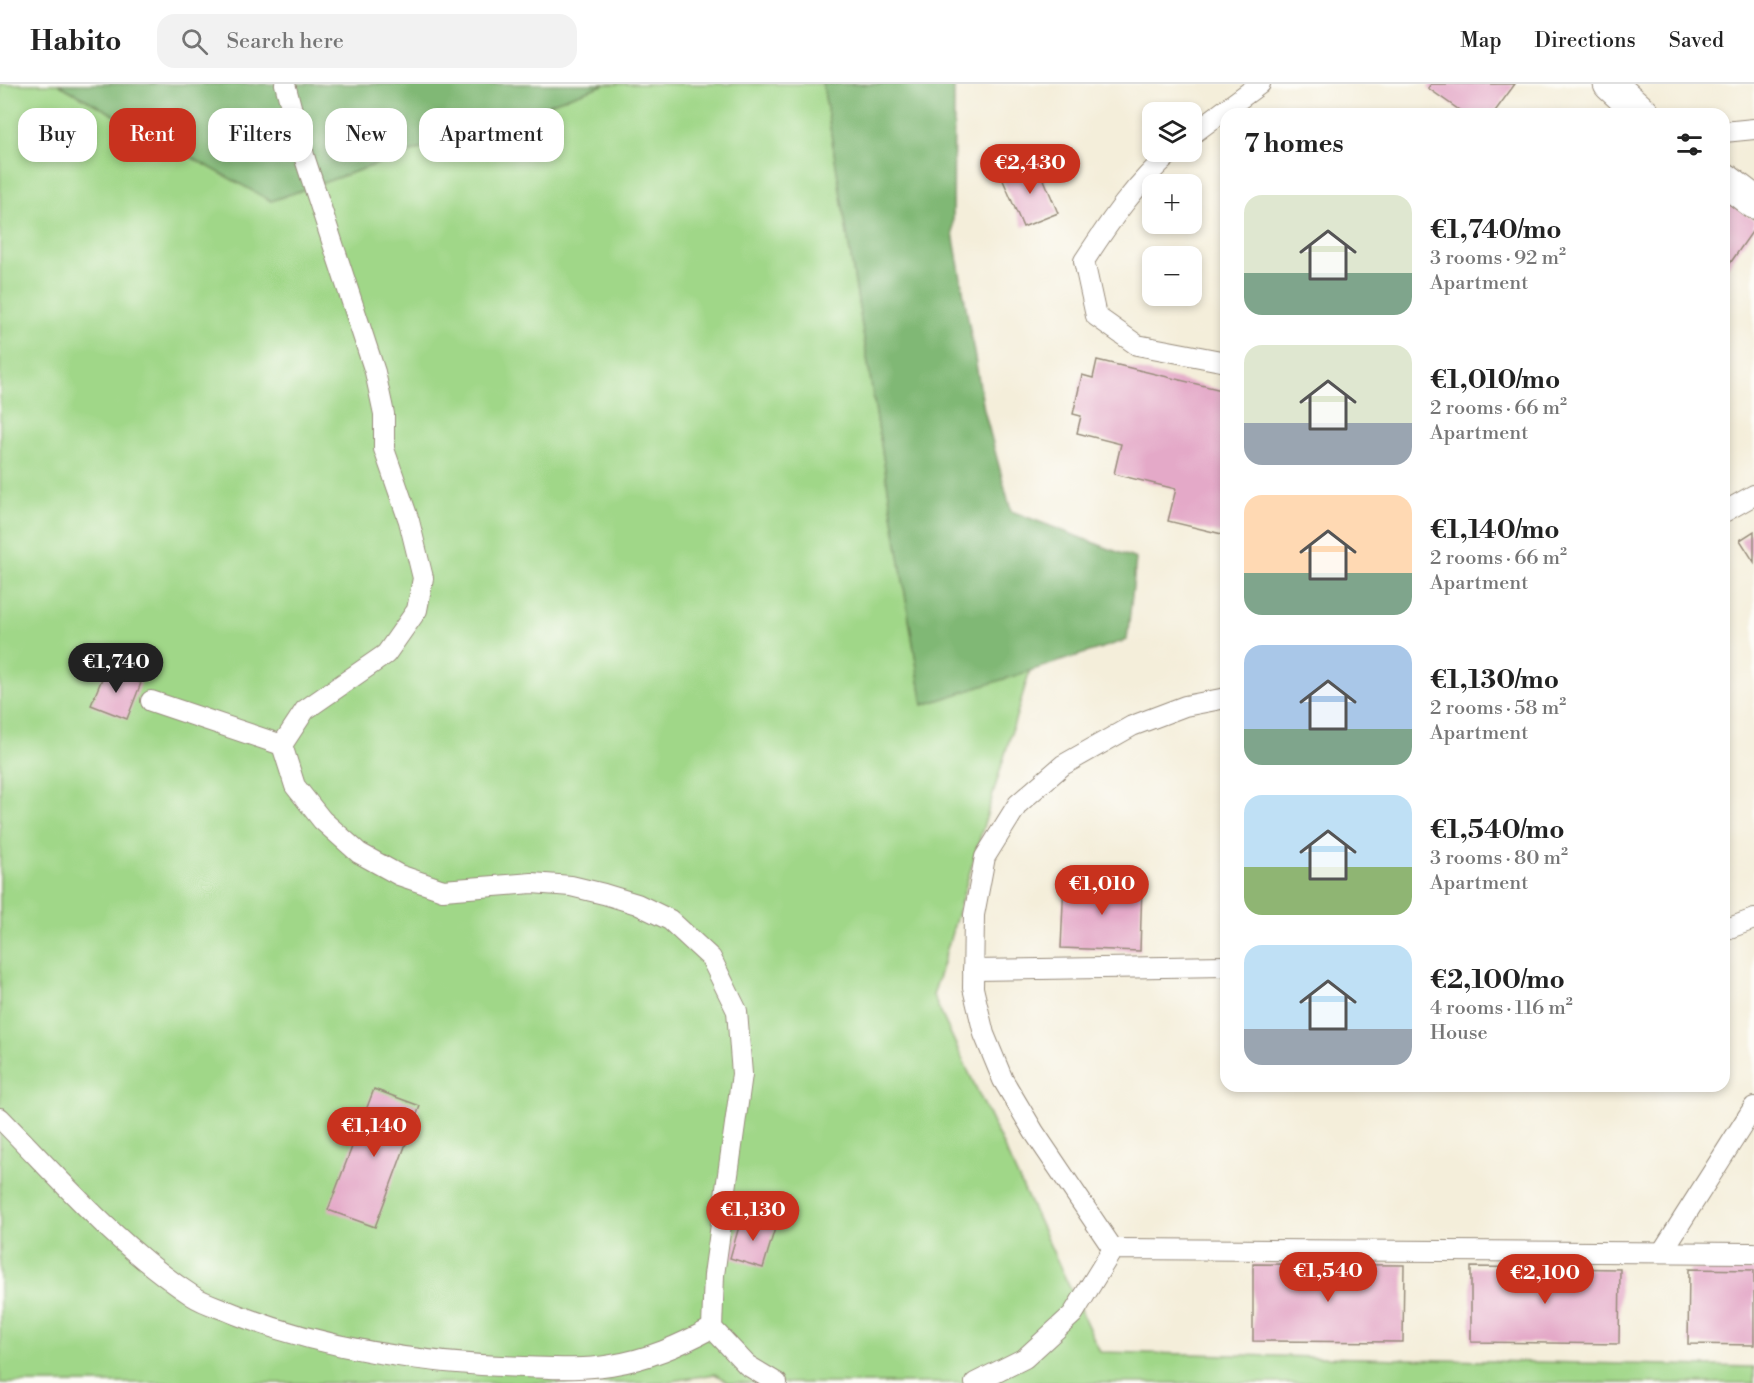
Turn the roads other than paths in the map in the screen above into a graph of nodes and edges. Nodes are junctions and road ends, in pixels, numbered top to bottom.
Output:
1 (285, 84) edge
2 (1260, 84) edge
3 (1610, 84) edge
4 (1228, 108) edge
5 (1636, 108) edge
6 (1220, 114) edge
7 (1202, 127) edge
8 (1754, 129) edge
9 (1730, 131) edge
10 (1160, 162) edge
11 (1730, 183) edge
12 (1754, 201) edge
13 (1220, 361) edge
14 (1754, 495) edge
15 (1730, 506) edge
16 (1220, 699) edge
17 (151, 701) dead end
18 (282, 745) junction
19 (1754, 920) edge
20 (1730, 928) edge
21 (1220, 966) edge
22 (974, 969) junction
23 (1754, 1107) edge
24 (0, 1118) edge
25 (1113, 1249) junction
26 (1662, 1252) junction
27 (1754, 1253) edge
28 (712, 1328) junction
29 (777, 1383) edge
30 (975, 1383) edge

1 - 18 lane
2 - 4 lane
3 - 5 street
6 - 7 lane
8 - 9 lane
10 - 13 lane
11 - 12 street
14 - 15 lane
16 - 22 lane
17 - 18 lane
18 - 28 lane
19 - 20 lane
21 - 22 lane
22 - 25 lane
23 - 26 lane
24 - 28 lane
25 - 26 lane
25 - 30 lane
26 - 27 lane
28 - 29 lane

